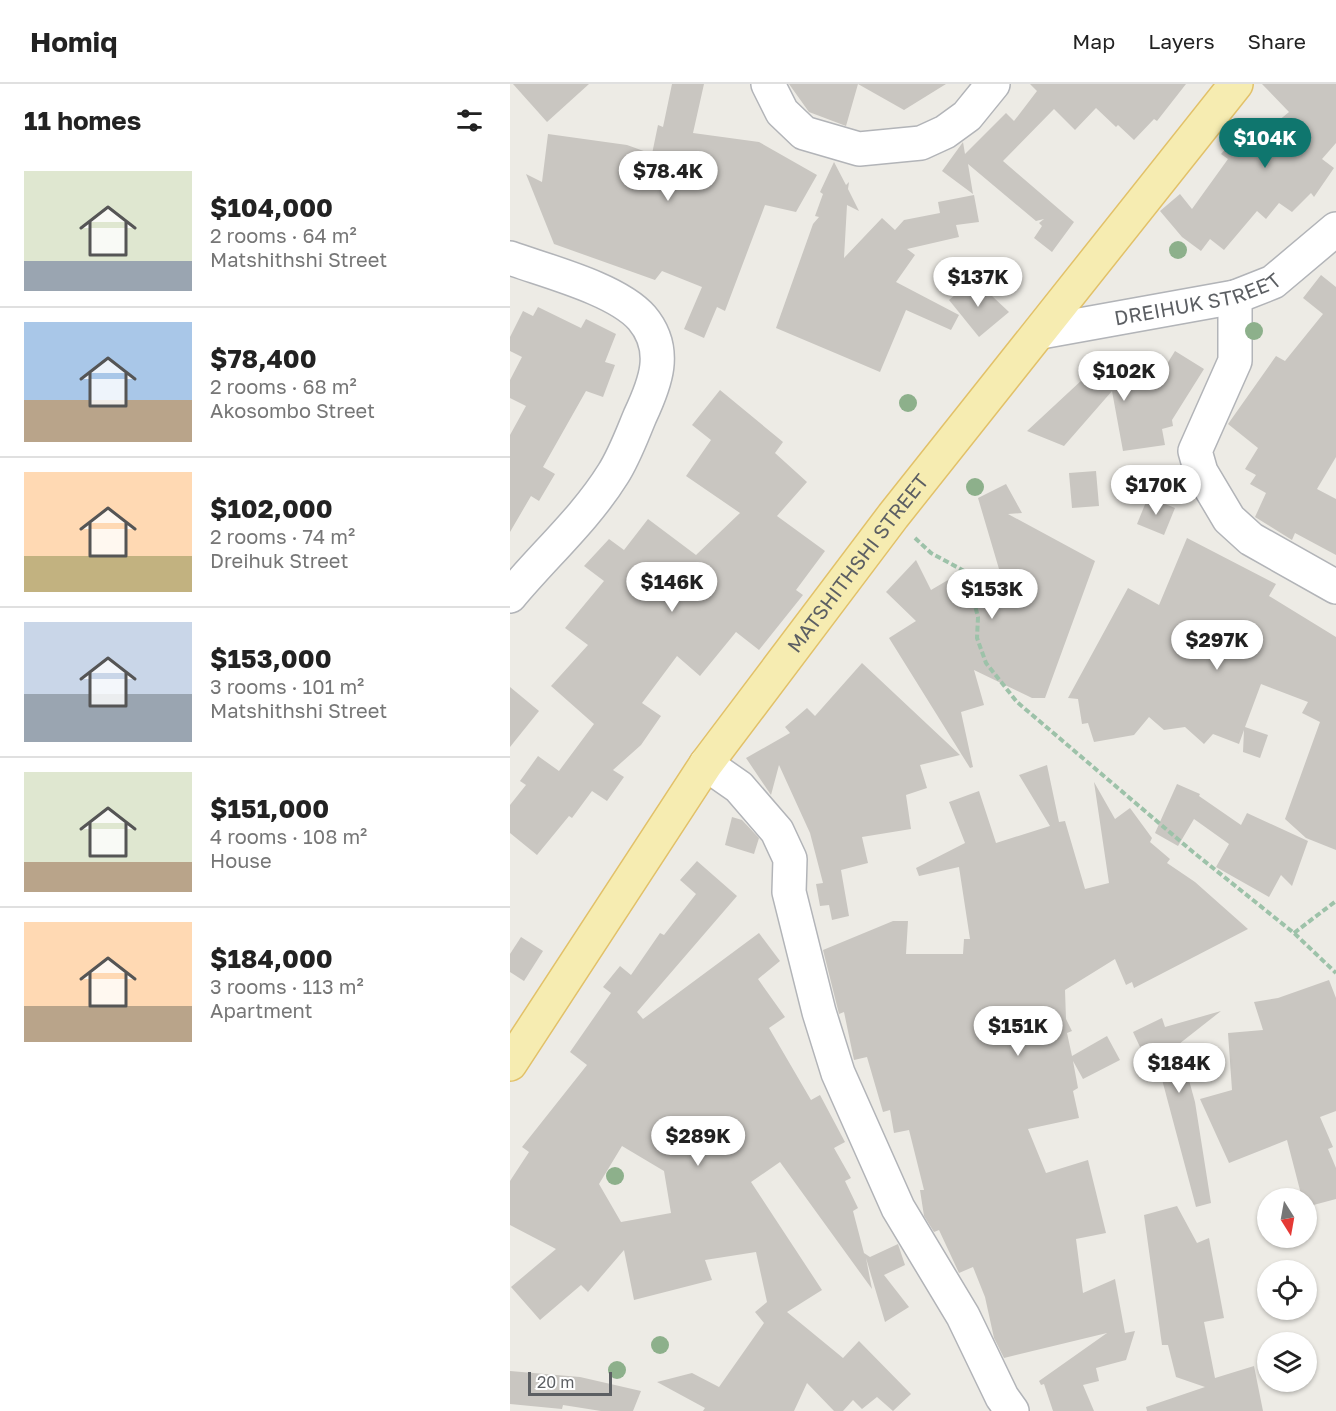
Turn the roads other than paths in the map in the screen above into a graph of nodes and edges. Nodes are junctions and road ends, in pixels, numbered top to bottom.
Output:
1 (768, 84) edge
2 (993, 84) edge
3 (1236, 84) edge
4 (1336, 229) edge
5 (510, 258) edge
6 (1235, 297) junction
7 (1041, 332) junction
8 (1336, 587) edge
9 (511, 593) edge
10 (706, 764) junction
11 (510, 1064) edge
12 (1012, 1411) edge

1 - 2 street
3 - 7 main road, MATSHITHSHI STREET
4 - 6 street, DREIHUK STREET
5 - 9 street
6 - 7 street, DREIHUK STREET
6 - 8 street
7 - 10 main road, MATSHITHSHI STREET
10 - 11 main road, MATSHITHSHI STREET
10 - 12 street

